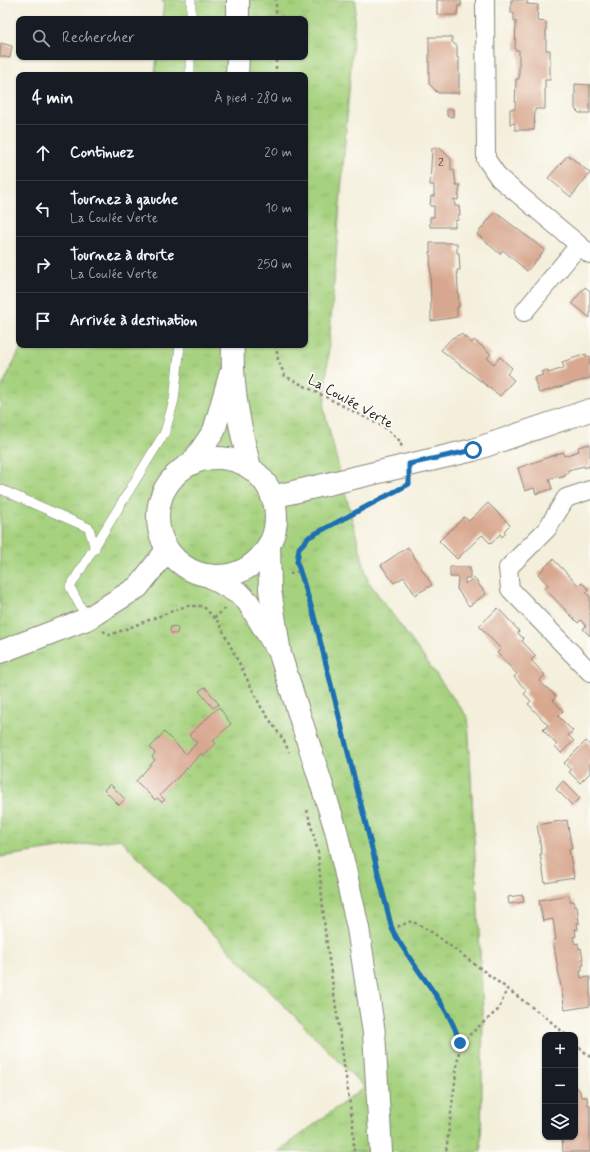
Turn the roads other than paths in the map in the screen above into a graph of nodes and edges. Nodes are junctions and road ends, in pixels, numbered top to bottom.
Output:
1 (191, 0) edge
2 (238, 0) edge
3 (485, 0) edge
4 (191, 16) edge
5 (238, 16) edge
6 (190, 60) edge
7 (238, 60) edge
8 (190, 72) edge
9 (238, 72) edge
10 (584, 250) edge
11 (524, 312) dead end
12 (180, 348) edge
13 (232, 355) edge
14 (590, 410) edge
15 (192, 463) junction
16 (250, 468) junction
17 (0, 489) edge
18 (590, 490) edge
19 (272, 497) junction
20 (269, 544) junction
21 (95, 549) junction
22 (167, 550) junction
23 (208, 575) junction
24 (87, 619) junction
25 (0, 652) edge
26 (280, 654) junction
27 (590, 672) edge
28 (381, 1152) edge

1 - 4 lane
2 - 5 main road
3 - 10 street
6 - 8 lane
7 - 9 main road
10 - 11 street
12 - 21 lane
13 - 15 main road
13 - 16 main road
14 - 19 main road
15 - 16 main road
15 - 22 main road
16 - 19 main road
17 - 21 lane
18 - 27 street
19 - 20 main road
20 - 23 main road
20 - 26 main road
21 - 24 lane
22 - 23 main road
22 - 24 main road
23 - 26 main road
24 - 25 main road
26 - 28 main road

